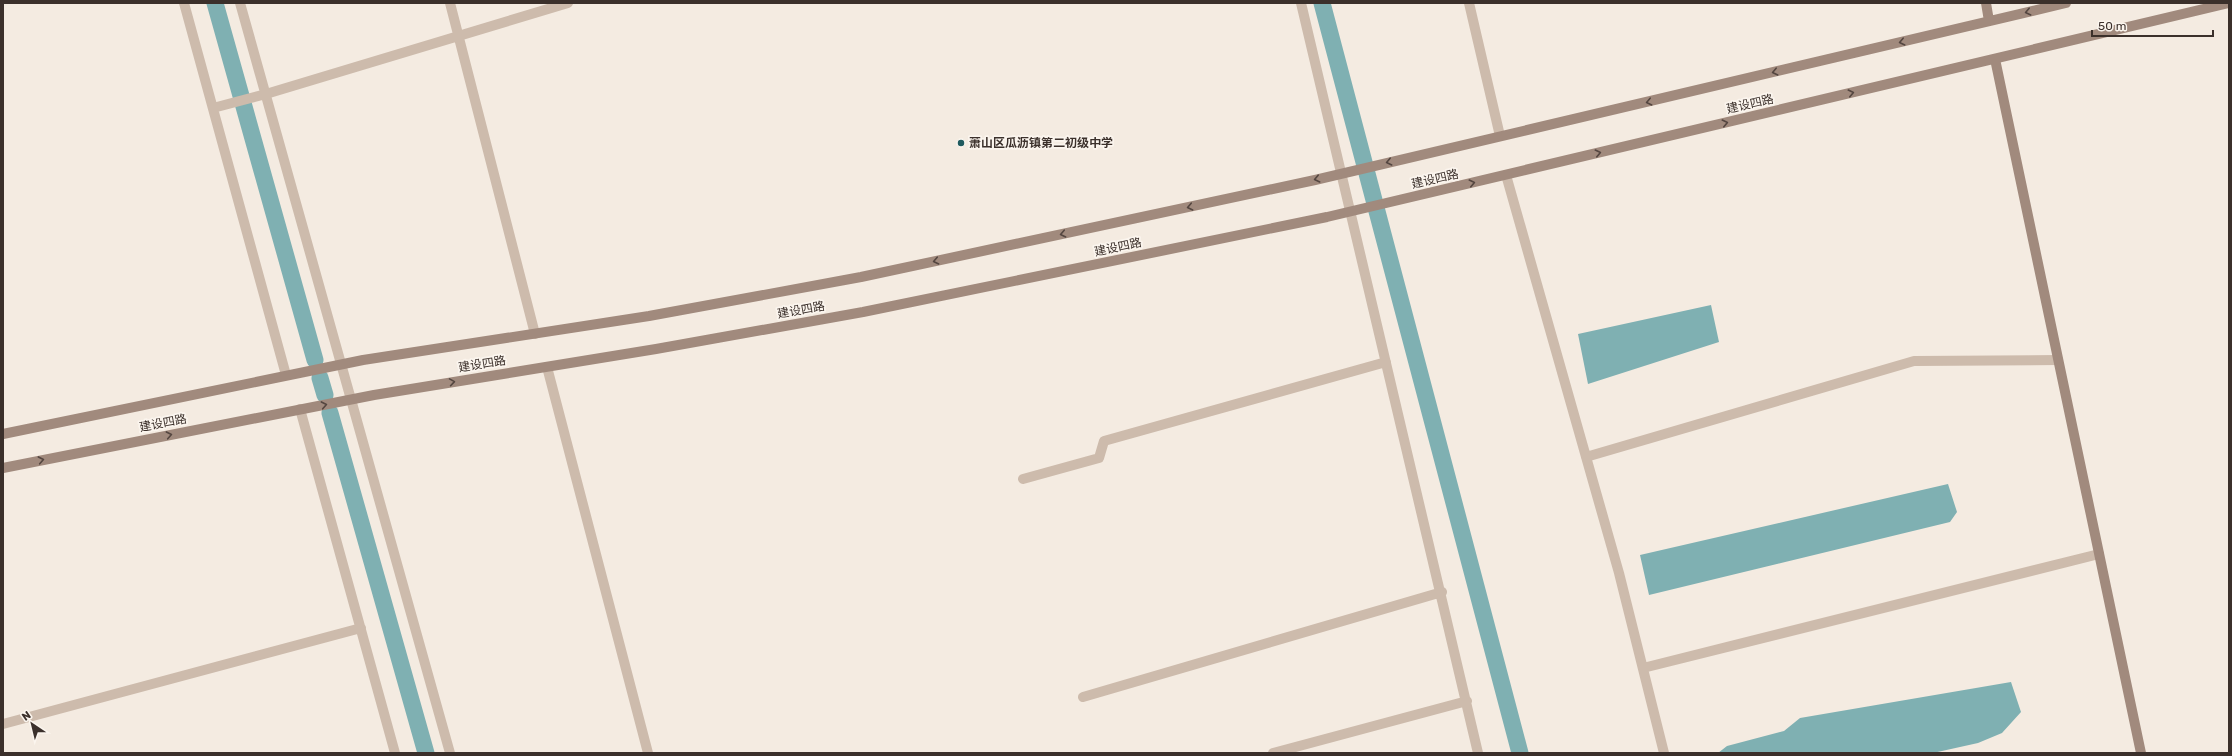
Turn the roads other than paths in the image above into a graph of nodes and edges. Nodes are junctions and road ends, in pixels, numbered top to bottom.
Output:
1 (184, 3) edge
2 (240, 3) edge
3 (450, 3) edge
4 (568, 3) edge
5 (1301, 3) edge
6 (1469, 3) edge
7 (1986, 3) edge
8 (2066, 3) edge
9 (2229, 3) edge
10 (1990, 21) junction
11 (460, 36) junction
12 (1995, 59) junction
13 (265, 95) junction
14 (213, 107) junction
15 (1500, 136) junction
16 (1506, 175) junction
17 (535, 334) junction
18 (2058, 360) junction
19 (1386, 362) junction
20 (341, 364) junction
21 (547, 367) junction
22 (286, 375) junction
23 (352, 399) junction
24 (300, 409) junction
25 (3, 434) edge
26 (1586, 457) junction
27 (3, 468) edge
28 (1023, 479) dead end
29 (2099, 554) junction
30 (1442, 592) junction
31 (361, 628) junction
32 (1643, 668) junction
33 (1083, 697) dead end
34 (1467, 701) junction
35 (3, 724) edge
36 (395, 753) edge
37 (450, 753) edge
38 (648, 753) edge
39 (1273, 753) edge
40 (1478, 753) edge
41 (1664, 753) edge
42 (2142, 753) edge

1 - 14 street
2 - 13 street
3 - 11 street
4 - 11 street
5 - 19 street
6 - 15 street
7 - 10 main road
8 -> 10 main road, 建设四路
9 - 12 main road, 建设四路
10 -> 15 main road, 建设四路
11 - 13 street
11 - 17 street
16 -> 12 main road, 建设四路
12 - 18 main road
13 - 14 street
13 - 20 street
14 - 22 street
15 -> 17 main road, 建设四路
21 -> 16 main road, 建设四路
16 - 26 street
17 - 20 main road, 建设四路
18 - 26 street
18 - 29 main road
19 - 28 street
19 - 30 street
20 - 22 main road, 建设四路
20 - 23 street
23 -> 21 main road, 建设四路
21 - 38 street
22 - 25 main road, 建设四路
24 -> 23 main road, 建设四路
23 - 37 street
27 -> 24 main road, 建设四路
24 - 31 street
26 - 32 street
29 - 32 street
29 - 42 main road
30 - 33 street
30 - 34 street
31 - 35 street
31 - 36 street
32 - 41 street
34 - 39 street
34 - 40 street

